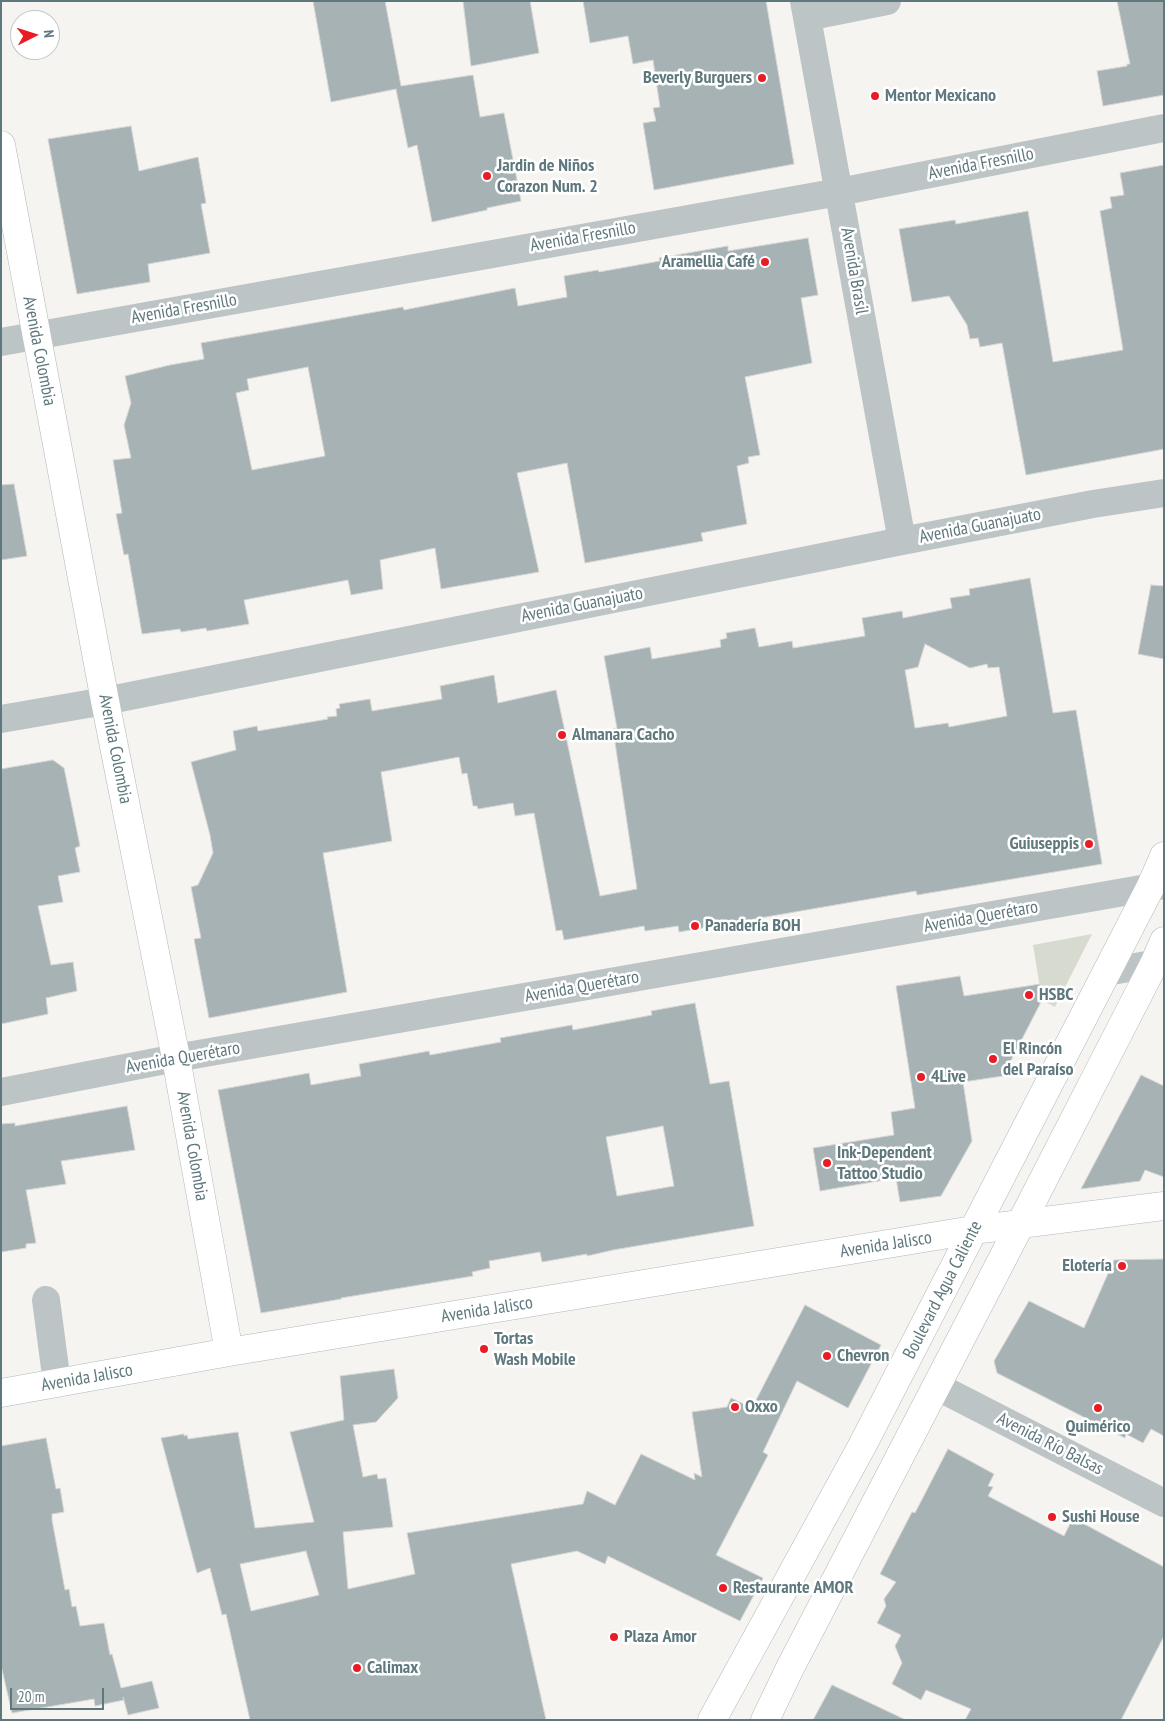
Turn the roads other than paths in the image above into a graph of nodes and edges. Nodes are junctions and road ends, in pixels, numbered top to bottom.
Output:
1 (887, 1) edge
2 (805, 9) edge
3 (1164, 128) edge
4 (1, 145) edge
5 (840, 192) junction
6 (36, 335) junction
7 (1, 342) edge
8 (1164, 494) edge
9 (902, 541) junction
10 (105, 701) junction
11 (1, 719) edge
12 (1164, 856) edge
13 (1157, 887) edge
14 (1160, 956) edge
15 (1106, 972) junction
16 (176, 1058) junction
17 (1, 1092) edge
18 (1164, 1206) edge
19 (1020, 1225) junction
20 (973, 1230) junction
21 (46, 1300) dead end
22 (229, 1352) junction
23 (57, 1384) junction
24 (936, 1386) junction
25 (1, 1393) edge
26 (1164, 1502) edge
27 (712, 1720) edge
28 (765, 1720) edge

1 - 2 street
2 - 5 street, Avenida Brasil
3 - 5 street, Avenida Fresnillo
4 - 6 main road, Avenida Colombia
5 - 6 street, Avenida Fresnillo
5 - 9 street, Avenida Brasil
6 - 7 street, Avenida Fresnillo
6 - 10 main road, Avenida Colombia
8 - 9 street, Avenida Guanajuato
9 - 10 street, Avenida Guanajuato
10 - 11 street, Avenida Guanajuato
10 - 16 main road, Avenida Colombia
12 - 13 main road, Boulevard Agua Caliente
13 - 15 main road, Boulevard Agua Caliente
13 - 16 street, Avenida Querétaro
14 - 15 street
14 - 19 main road
15 - 20 main road, Boulevard Agua Caliente
16 - 17 street, Avenida Querétaro
16 - 22 main road, Avenida Colombia
18 - 19 main road, Avenida Jalisco
19 - 20 main road, Avenida Jalisco
19 - 24 main road
20 - 22 main road, Avenida Jalisco
20 - 27 main road, Boulevard Agua Caliente
21 - 23 street
22 - 23 main road, Avenida Jalisco
23 - 25 main road, Avenida Jalisco
24 - 26 street, Avenida Río Balsas
24 - 28 main road

